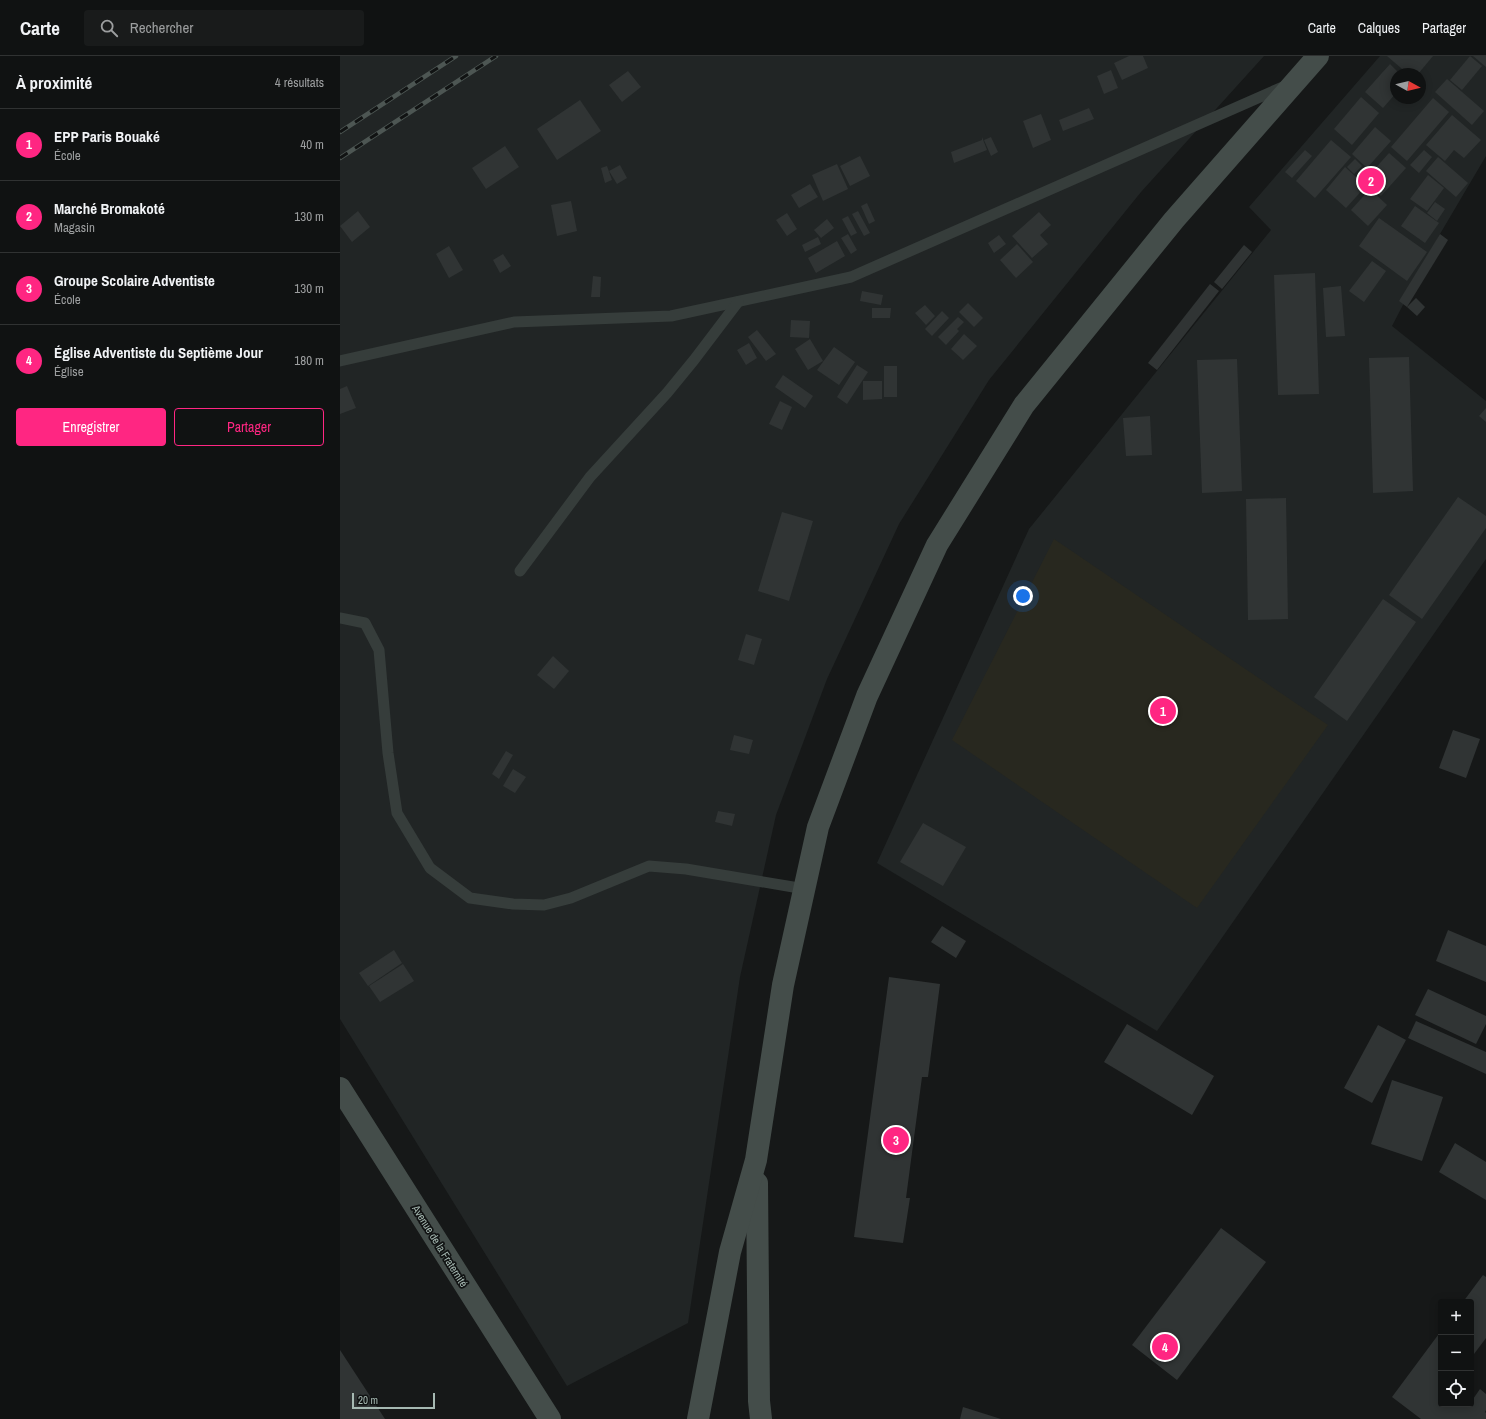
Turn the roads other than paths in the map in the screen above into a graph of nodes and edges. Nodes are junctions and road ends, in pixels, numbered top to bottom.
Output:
1 (1318, 56) edge
2 (1296, 81) junction
3 (738, 302) junction
4 (340, 361) edge
5 (520, 571) dead end
6 (340, 618) edge
7 (804, 889) junction
8 (340, 1088) edge
9 (756, 1160) junction
10 (545, 1411) edge
11 (558, 1419) edge
12 (698, 1419) edge
13 (761, 1419) edge

1 - 2 street
2 - 3 lane
2 - 7 street
3 - 4 lane
3 - 5 lane
6 - 7 lane
7 - 9 street
8 - 10 street, Avenue de la Fraternité
9 - 12 street
9 - 13 street
10 - 11 street, Avenue de la Fraternité

